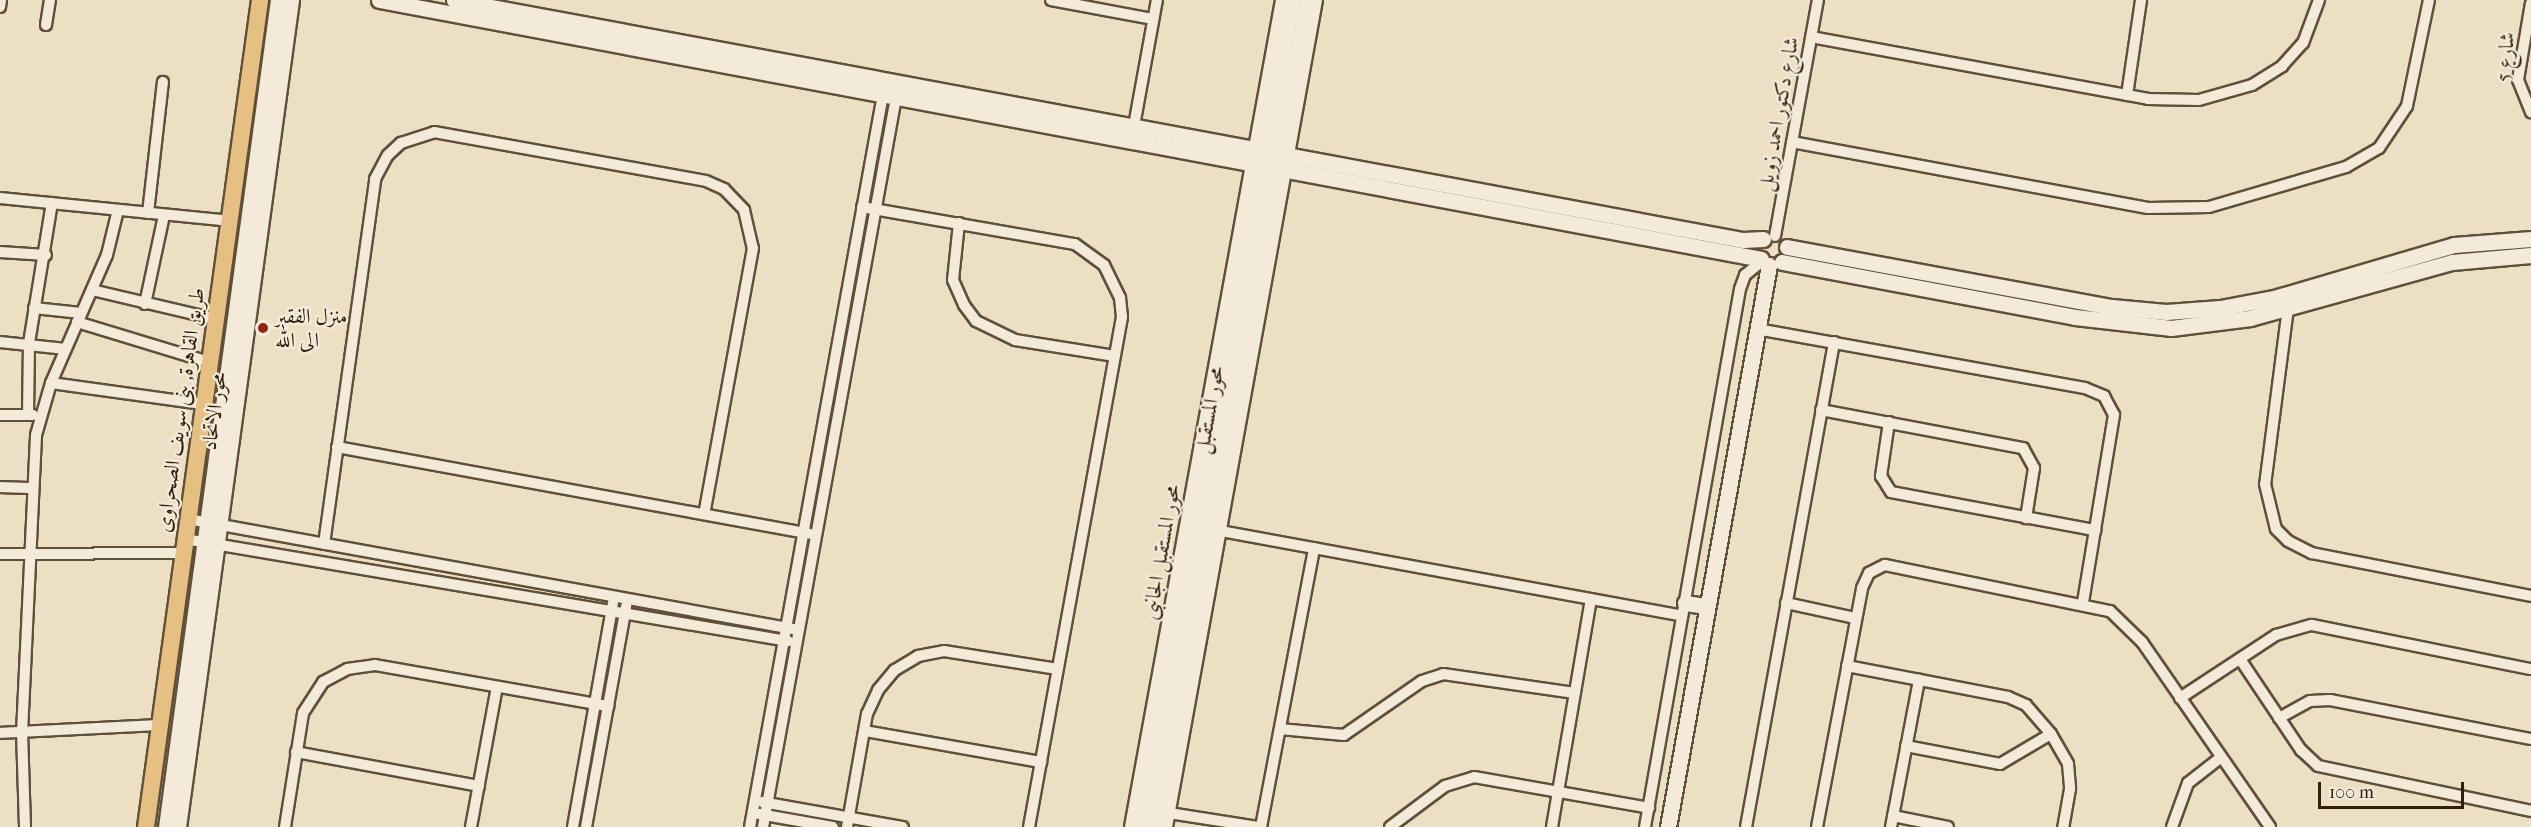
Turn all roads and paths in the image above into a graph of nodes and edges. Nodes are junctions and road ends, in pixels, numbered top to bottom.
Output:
1 (1, 0) edge
2 (50, 0) edge
3 (258, 0) edge
4 (278, 0) edge
5 (291, 0) edge
6 (379, 0) edge
7 (454, 0) edge
8 (1051, 0) edge
9 (1157, 0) edge
10 (1281, 0) edge
11 (1292, 0) edge
12 (1307, 0) edge
13 (1317, 0) edge
14 (1818, 0) edge
15 (2141, 0) edge
16 (2319, 0) edge
17 (2429, 0) edge
18 (2531, 3) edge
19 (0, 7) edge
20 (1153, 19) junction
21 (46, 25) dead end
22 (1812, 37) junction
23 (2528, 38) edge
24 (892, 81) junction
25 (163, 82) dead end
26 (2127, 95) junction
27 (889, 99) junction
28 (2531, 113) edge
29 (1134, 126) junction
30 (1792, 142) junction
31 (1272, 151) junction
32 (1268, 168) junction
33 (0, 198) edge
34 (52, 203) junction
35 (862, 207) junction
36 (876, 209) junction
37 (118, 210) junction
38 (148, 213) junction
39 (164, 215) junction
40 (229, 221) junction
41 (959, 223) junction
42 (1642, 228) junction
43 (1769, 237) junction
44 (2531, 238) edge
45 (0, 252) edge
46 (46, 255) junction
47 (2531, 255) edge
48 (1772, 259) junction
49 (92, 290) junction
50 (146, 304) junction
51 (34, 308) junction
52 (2288, 308) junction
53 (79, 318) junction
54 (215, 319) junction
55 (1757, 329) junction
56 (0, 342) edge
57 (1834, 342) junction
58 (29, 343) junction
59 (66, 349) junction
60 (1115, 356) junction
61 (209, 362) junction
62 (51, 383) junction
63 (203, 404) junction
64 (1821, 410) junction
65 (0, 415) edge
66 (34, 415) junction
67 (1889, 423) junction
68 (337, 447) junction
69 (0, 487) edge
70 (32, 488) junction
71 (704, 514) junction
72 (2026, 518) junction
73 (188, 519) junction
74 (2095, 530) junction
75 (1221, 531) junction
76 (803, 532) junction
77 (211, 533) junction
78 (816, 535) junction
79 (324, 544) junction
80 (184, 546) junction
81 (1314, 548) junction
82 (0, 554) edge
83 (32, 554) junction
84 (614, 596) junction
85 (2531, 596) edge
86 (627, 599) junction
87 (1591, 599) junction
88 (2083, 602) junction
89 (1786, 603) junction
90 (1707, 606) junction
91 (612, 609) junction
92 (1683, 610) junction
93 (625, 611) junction
94 (1855, 618) junction
95 (786, 627) junction
96 (799, 630) junction
97 (784, 640) junction
98 (797, 642) junction
99 (2240, 659) junction
100 (1847, 666) junction
101 (1058, 669) junction
102 (2531, 669) edge
103 (1919, 680) junction
104 (497, 687) junction
105 (1575, 693) junction
106 (2180, 698) junction
107 (595, 704) junction
108 (608, 706) junction
109 (2279, 717) junction
110 (159, 726) junction
111 (1280, 729) junction
112 (865, 731) junction
113 (0, 733) edge
114 (22, 733) junction
115 (2051, 734) junction
116 (2531, 739) edge
117 (1906, 746) junction
118 (296, 752) junction
119 (2219, 759) junction
120 (1041, 762) junction
121 (479, 786) junction
122 (1558, 791) junction
123 (755, 801) junction
124 (768, 803) junction
125 (1649, 808) junction
126 (2531, 811) edge
127 (752, 813) junction
128 (1169, 813) junction
129 (765, 815) junction
130 (848, 822) edge
131 (1892, 822) edge
132 (25, 827) edge
133 (146, 827) edge
134 (166, 827) edge
135 (178, 827) edge
136 (285, 827) edge
137 (471, 827) edge
138 (573, 827) edge
139 (586, 827) edge
140 (750, 827) edge
141 (763, 827) edge
142 (832, 827) edge
143 (903, 827) edge
144 (1029, 827) edge
145 (1130, 827) edge
146 (1142, 827) edge
147 (1155, 827) edge
148 (1167, 827) edge
149 (1260, 827) edge
150 (1390, 827) edge
151 (1552, 827) edge
152 (1645, 827) edge
153 (1668, 827) edge
154 (1746, 827) edge
155 (1816, 827) edge
156 (1948, 827) edge
157 (2063, 827) edge
158 (2172, 827) edge
159 (2270, 827) edge

1 - 19 street
2 - 21 street
3 - 40 main road, طريق القاهرة, بنى سويف الصحراوى
4 - 77 street, محور الاتحاد
5 - 77 street, محور الاتحاد
6 - 27 street
7 - 24 street
8 - 20 street
9 - 20 street
10 - 31 street, محور المستقبل الجانبى
11 - 31 street, محور المستقبل
12 - 31 street, محور المستقبل
13 - 31 street, محور المستقبل الجانبى
14 - 22 street, شارع دكتور احمد زويل
15 - 26 street
16 - 26 street
17 - 30 street
18 - 23 street, شارع 5
20 - 29 street
22 - 26 street
22 - 30 street, شارع دكتور احمد زويل
23 - 28 street, شارع 5
24 - 27 street
24 - 29 street
25 - 38 street
27 - 32 street
27 - 35 street
27 - 36 street
29 - 31 street
30 - 43 street, شارع دكتور احمد زويل
31 - 32 street, محور المستقبل
31 - 32 street, محور المستقبل الجانبى
31 - 42 street
32 - 42 street
32 - 75 street, محور المستقبل الجانبى
32 - 145 street, محور المستقبل الجانبى
32 - 146 street, محور المستقبل
32 - 147 street, محور المستقبل
33 - 34 street
34 - 37 street
34 - 46 street
35 - 36 street
35 - 76 street
36 - 41 street
36 - 78 street
37 - 38 street
37 - 49 street
38 - 39 street
39 - 40 street
39 - 50 street
40 - 54 main road, طريق القاهرة, بنى سويف الصحراوى
41 - 60 street
41 - 60 street
42 - 43 street
42 - 48 street
43 - 48 street
43 - 48 street
44 - 48 street
45 - 46 street
46 - 51 street
47 - 52 street
48 - 52 street
48 - 55 street
48 - 92 street
49 - 50 street
49 - 53 street
50 - 54 street
51 - 53 street
51 - 58 street
52 - 85 street
53 - 59 street
53 - 61 street
54 - 61 main road, طريق القاهرة, بنى سويف الصحراوى
55 - 57 street
55 - 90 street
56 - 58 street
57 - 64 street
57 - 74 street
58 - 59 street
58 - 66 street
59 - 62 street
60 - 101 street
61 - 63 main road, طريق القاهرة, بنى سويف الصحراوى
62 - 63 street
62 - 66 street
63 - 73 main road, طريق القاهرة, بنى سويف الصحراوى
64 - 67 street
64 - 89 street
65 - 66 street
66 - 70 street
67 - 72 street
67 - 72 street
68 - 71 street
68 - 71 street
68 - 79 street
69 - 70 street
70 - 83 street
71 - 76 street
72 - 74 street
73 - 77 street
73 - 80 main road, طريق القاهرة, بنى سويف الصحراوى
74 - 88 street
75 - 81 street
75 - 128 street, محور المستقبل الجانبى
76 - 78 street
76 - 95 street
77 - 79 street
77 - 80 street
77 - 91 street
77 - 134 street, محور الاتحاد
77 - 135 street, محور الاتحاد
78 - 96 street
79 - 84 street
80 - 83 street
80 - 110 main road, طريق القاهرة, بنى سويف الصحراوى
81 - 87 street
81 - 111 street
82 - 83 street
83 - 114 street
84 - 86 street
84 - 91 street
86 - 93 street
86 - 95 street
87 - 92 street
87 - 105 street
88 - 94 street
88 - 106 street
89 - 94 street
89 - 154 street
90 - 92 street
90 - 153 street
91 - 93 street
91 - 107 street
92 - 125 street
93 - 97 street
93 - 108 street
94 - 100 street
95 - 96 street
95 - 97 street
96 - 98 street
97 - 98 street
97 - 123 street
98 - 124 street
99 - 102 street
99 - 106 street
99 - 109 street
100 - 103 street
100 - 155 street
101 - 112 street
101 - 120 street
103 - 115 street
103 - 117 street
104 - 107 street
104 - 118 street
104 - 121 street
105 - 111 street
105 - 122 street
106 - 119 street
107 - 108 street
107 - 138 street
108 - 139 street
109 - 116 street
109 - 126 street
110 - 114 street
110 - 133 main road, طريق القاهرة, بنى سويف الصحراوى
111 - 149 street
112 - 120 street
112 - 130 street
113 - 114 street
114 - 132 street
115 - 117 street
115 - 157 street
117 - 131 street
118 - 121 street
118 - 136 street
119 - 158 street
119 - 159 street
120 - 144 street
121 - 137 street
122 - 125 street
122 - 150 street
122 - 151 street
123 - 124 street
123 - 127 street
124 - 129 street
124 - 130 street
125 - 152 street
127 - 129 street
127 - 140 street
128 - 148 street, محور المستقبل الجانبى
128 - 149 street
129 - 141 street
129 - 142 street
130 - 143 street
131 - 156 street

